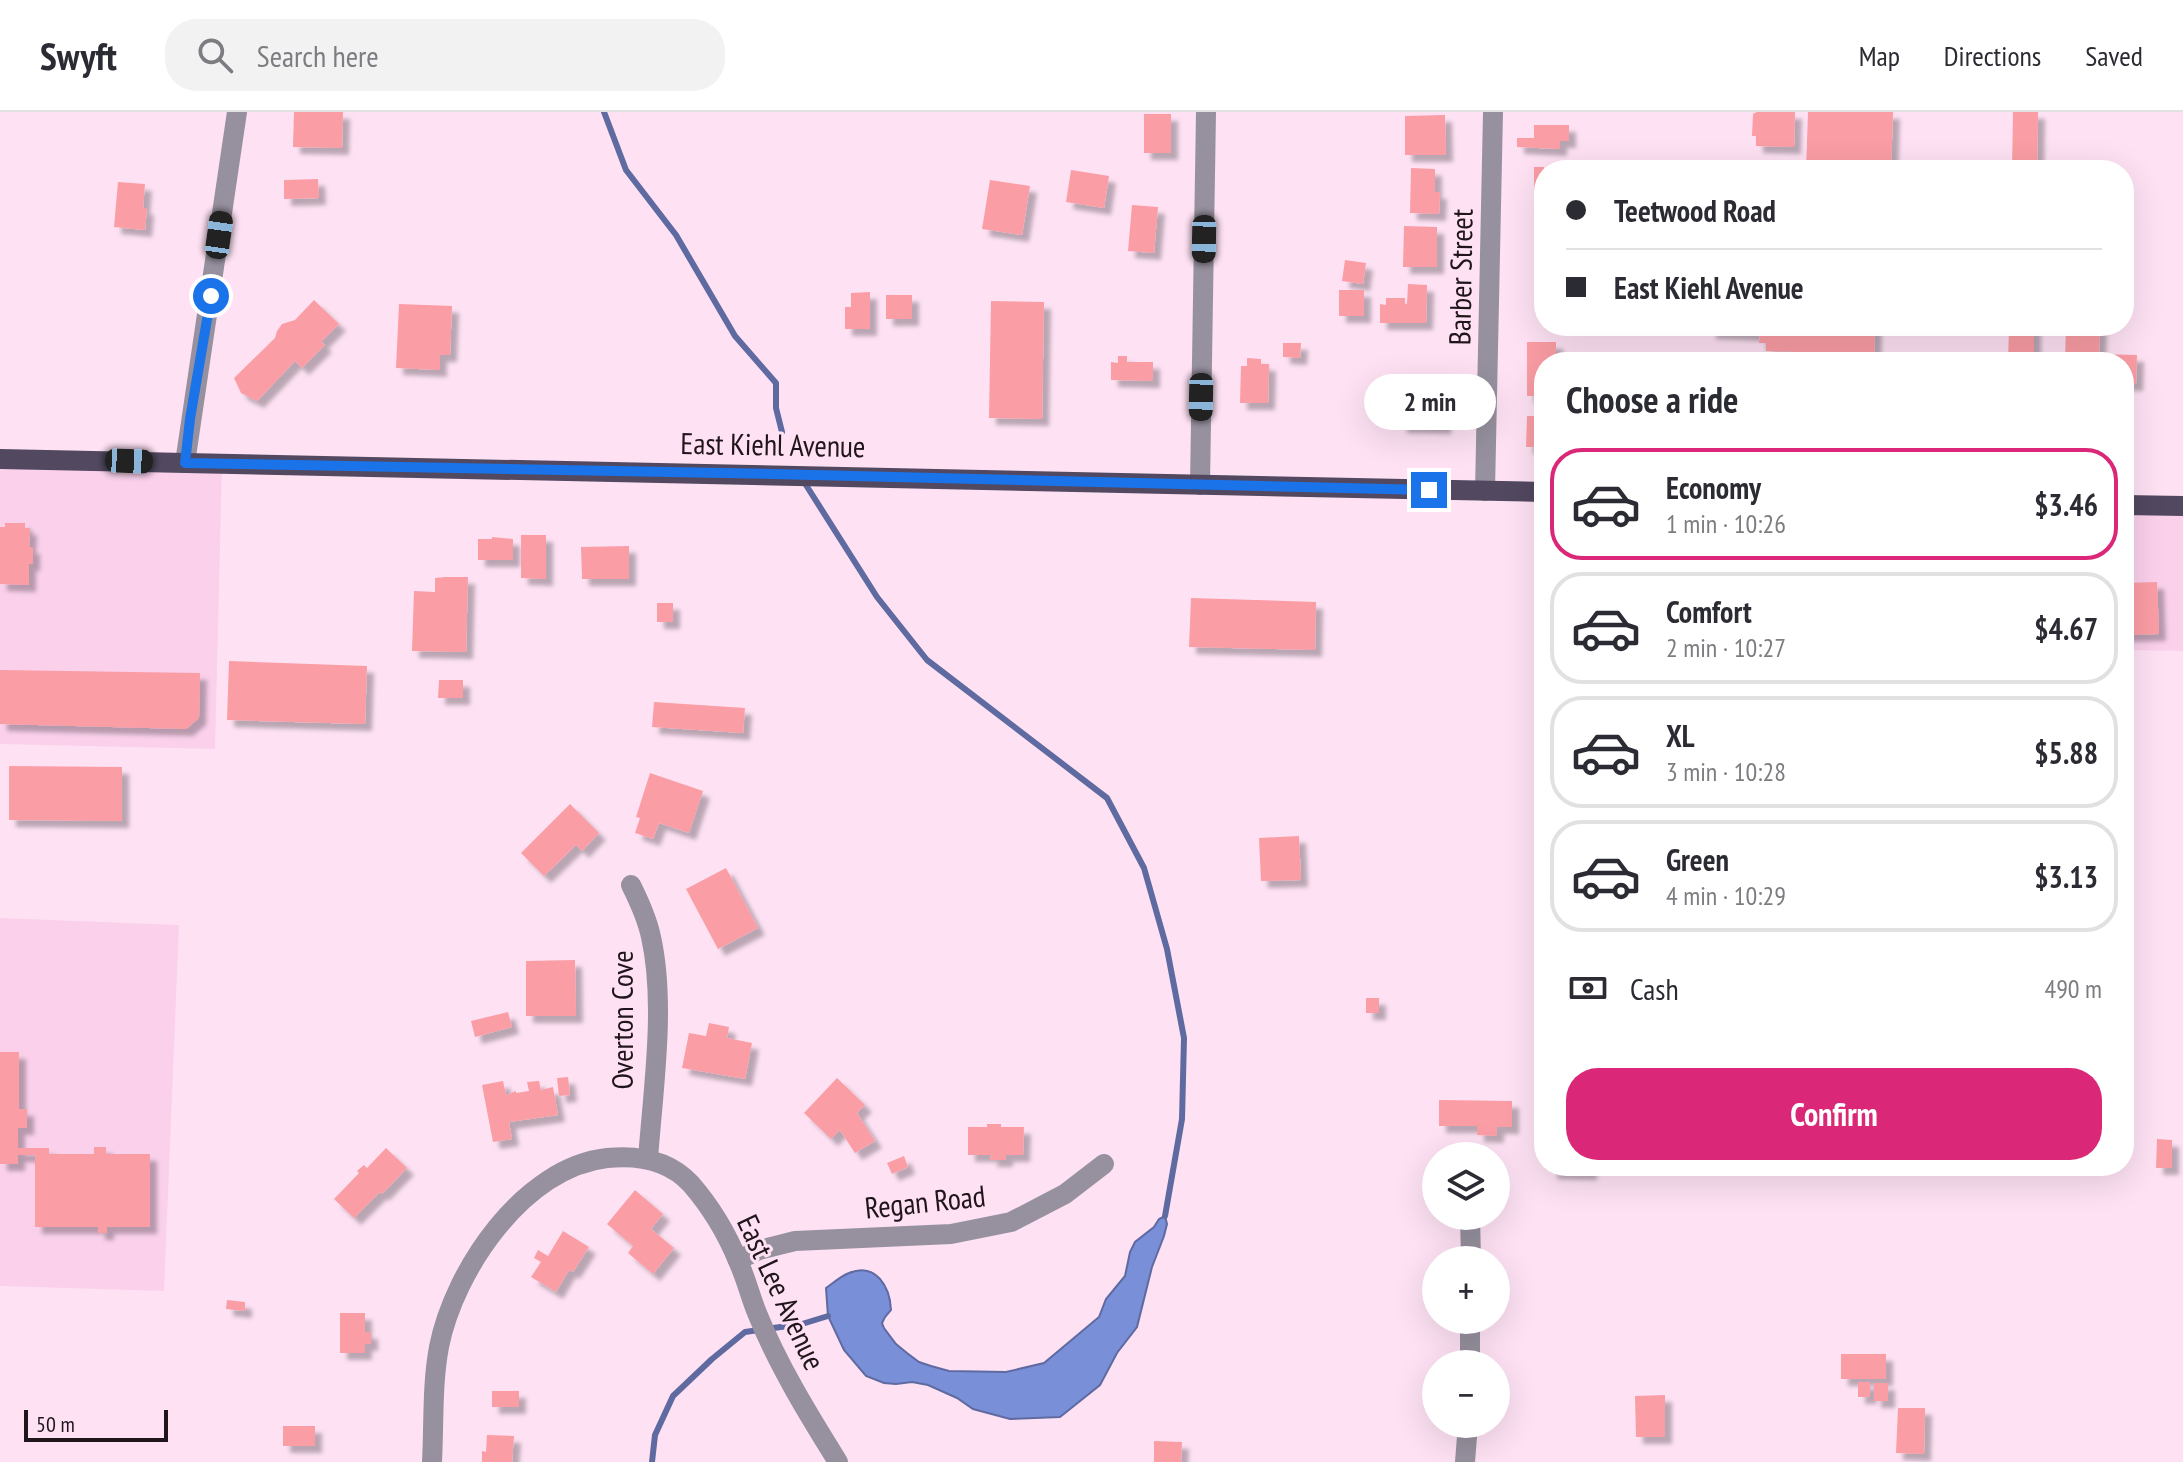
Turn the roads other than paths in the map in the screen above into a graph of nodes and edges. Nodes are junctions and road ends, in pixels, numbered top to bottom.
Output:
1 (237, 112) edge
2 (1206, 112) edge
3 (1493, 112) edge
4 (0, 459) edge
5 (185, 463) junction
6 (1200, 485) junction
7 (1485, 491) junction
8 (1534, 492) edge
9 (2134, 505) edge
10 (2183, 506) edge
11 (631, 885) dead end
12 (648, 1159) junction
13 (1104, 1164) dead end
14 (738, 1260) junction
15 (1467, 1438) edge
16 (432, 1462) edge
17 (838, 1462) edge
18 (1465, 1462) edge

1 - 5 street
2 - 6 street
3 - 7 street, Barber Street
4 - 5 main road, East Kiehl Avenue
5 - 6 main road, East Kiehl Avenue
6 - 7 main road, East Kiehl Avenue
7 - 8 main road, East Kiehl Avenue
9 - 10 main road
11 - 12 street, Overton Cove
12 - 14 street, East Lee Avenue
12 - 16 street, East Lee Avenue
13 - 14 street, Regan Road
14 - 17 street, East Lee Avenue
15 - 18 street

